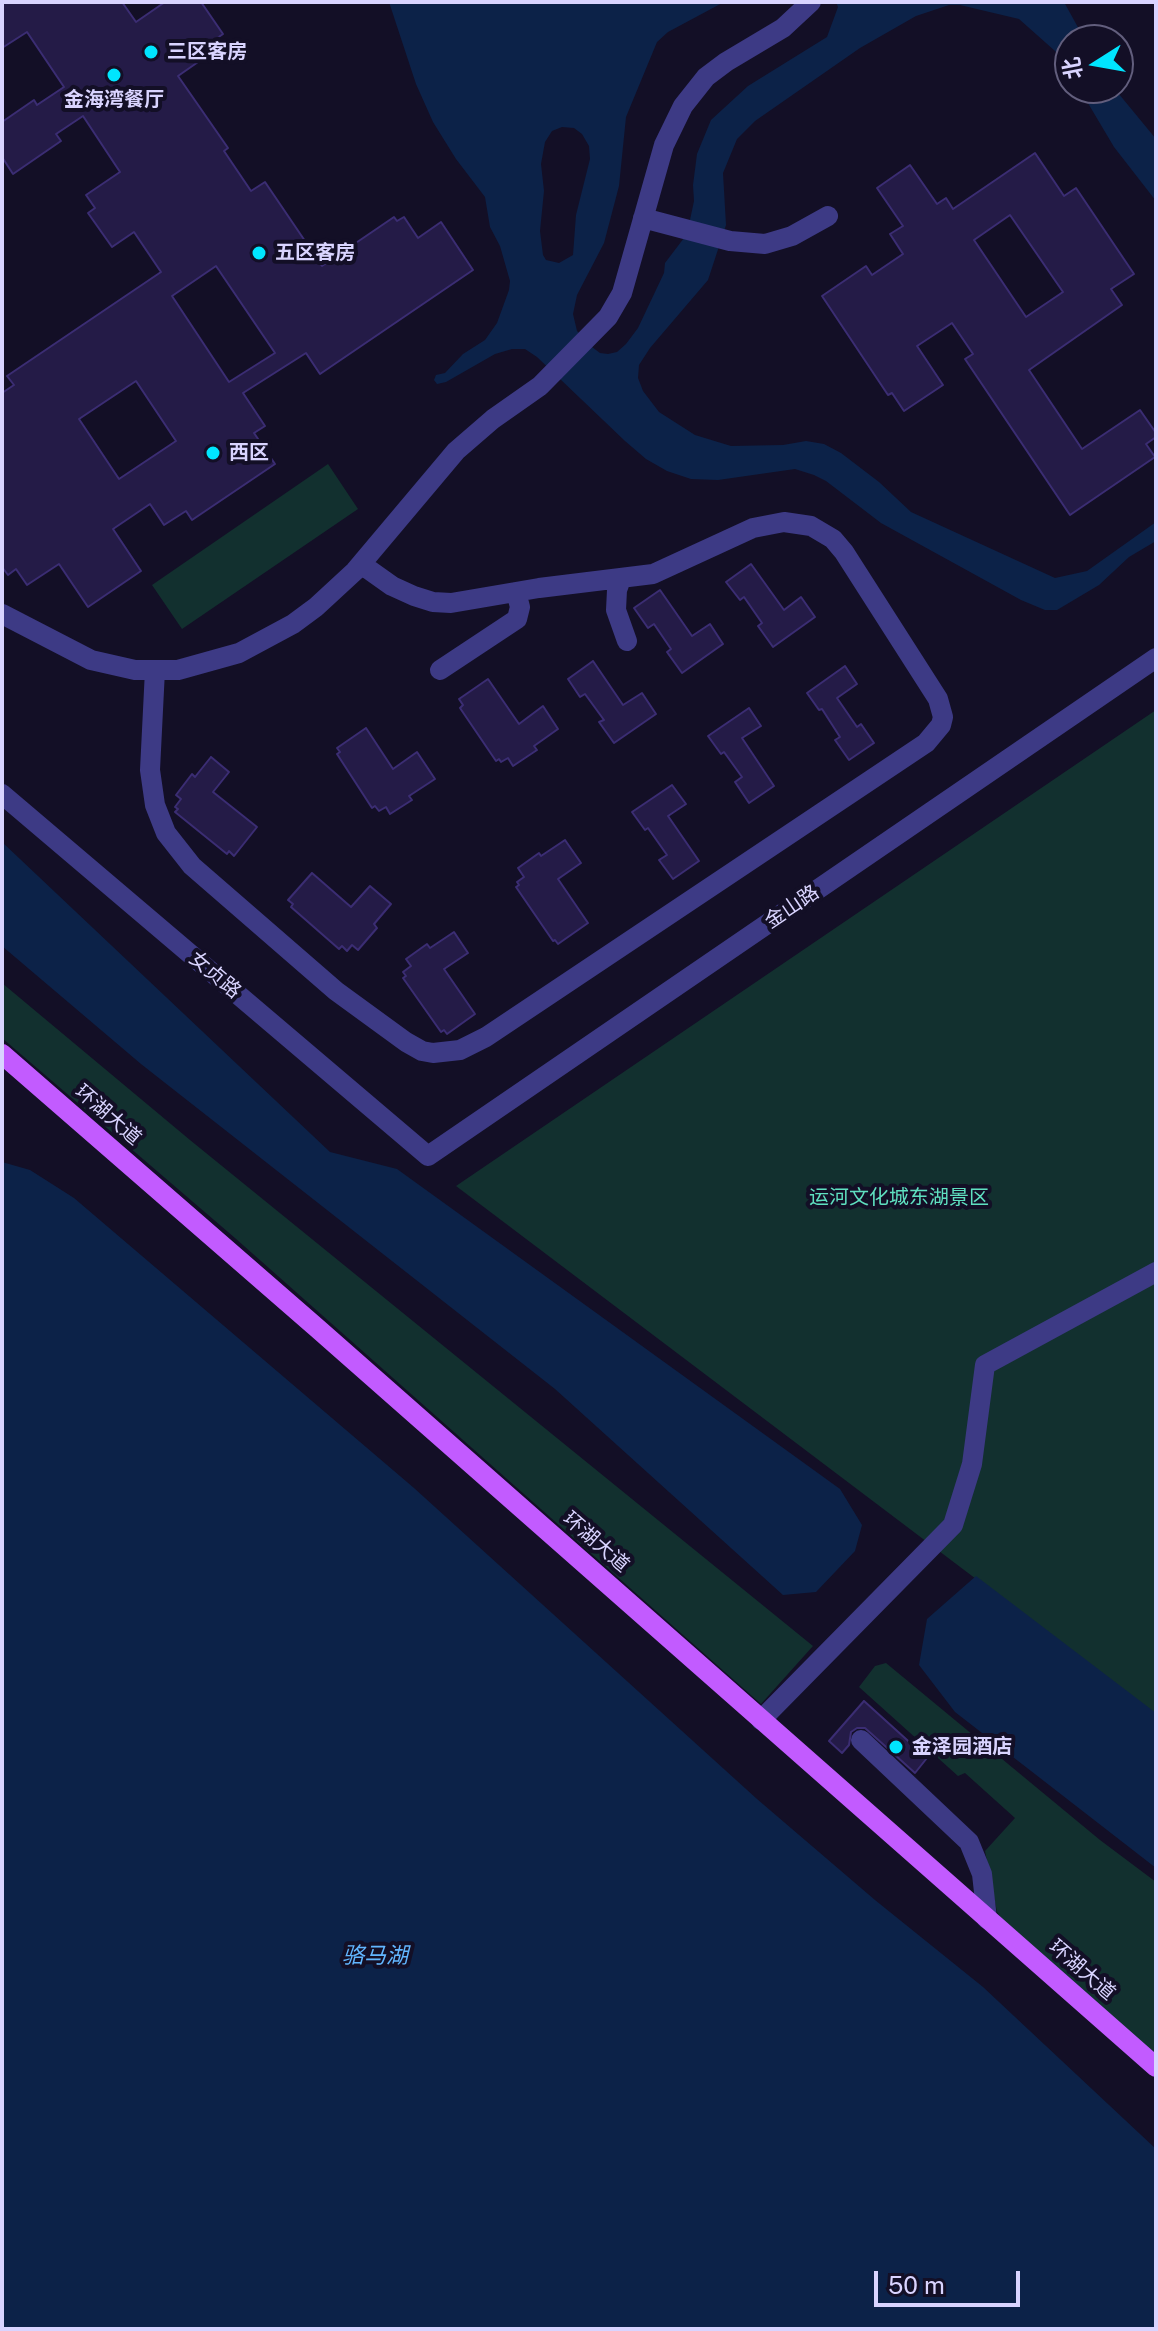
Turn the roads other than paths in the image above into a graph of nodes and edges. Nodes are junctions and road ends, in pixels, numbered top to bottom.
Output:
1 (811, 2) edge
2 (828, 216) dead end
3 (643, 218) junction
4 (361, 564) junction
5 (621, 579) junction
6 (516, 592) junction
7 (2, 614) edge
8 (627, 641) dead end
9 (1156, 658) edge
10 (155, 670) junction
11 (440, 670) dead end
12 (2, 794) edge
13 (2, 1054) edge
14 (428, 1156) joint
15 (1154, 1278) edge
16 (761, 1720) junction
17 (861, 1740) dead end
18 (987, 1919) junction
19 (1156, 2067) edge

1 - 3 street
2 - 3 street
3 - 4 street
4 - 6 street
4 - 10 street
5 - 6 street
5 - 8 street
5 - 10 street
6 - 11 street
7 - 10 street
9 - 14 street, 金山路
12 - 14 street, 女贞路
13 - 16 main road, 环湖大道
15 - 16 street
16 - 18 main road, 环湖大道
17 - 18 street
18 - 19 main road, 环湖大道

